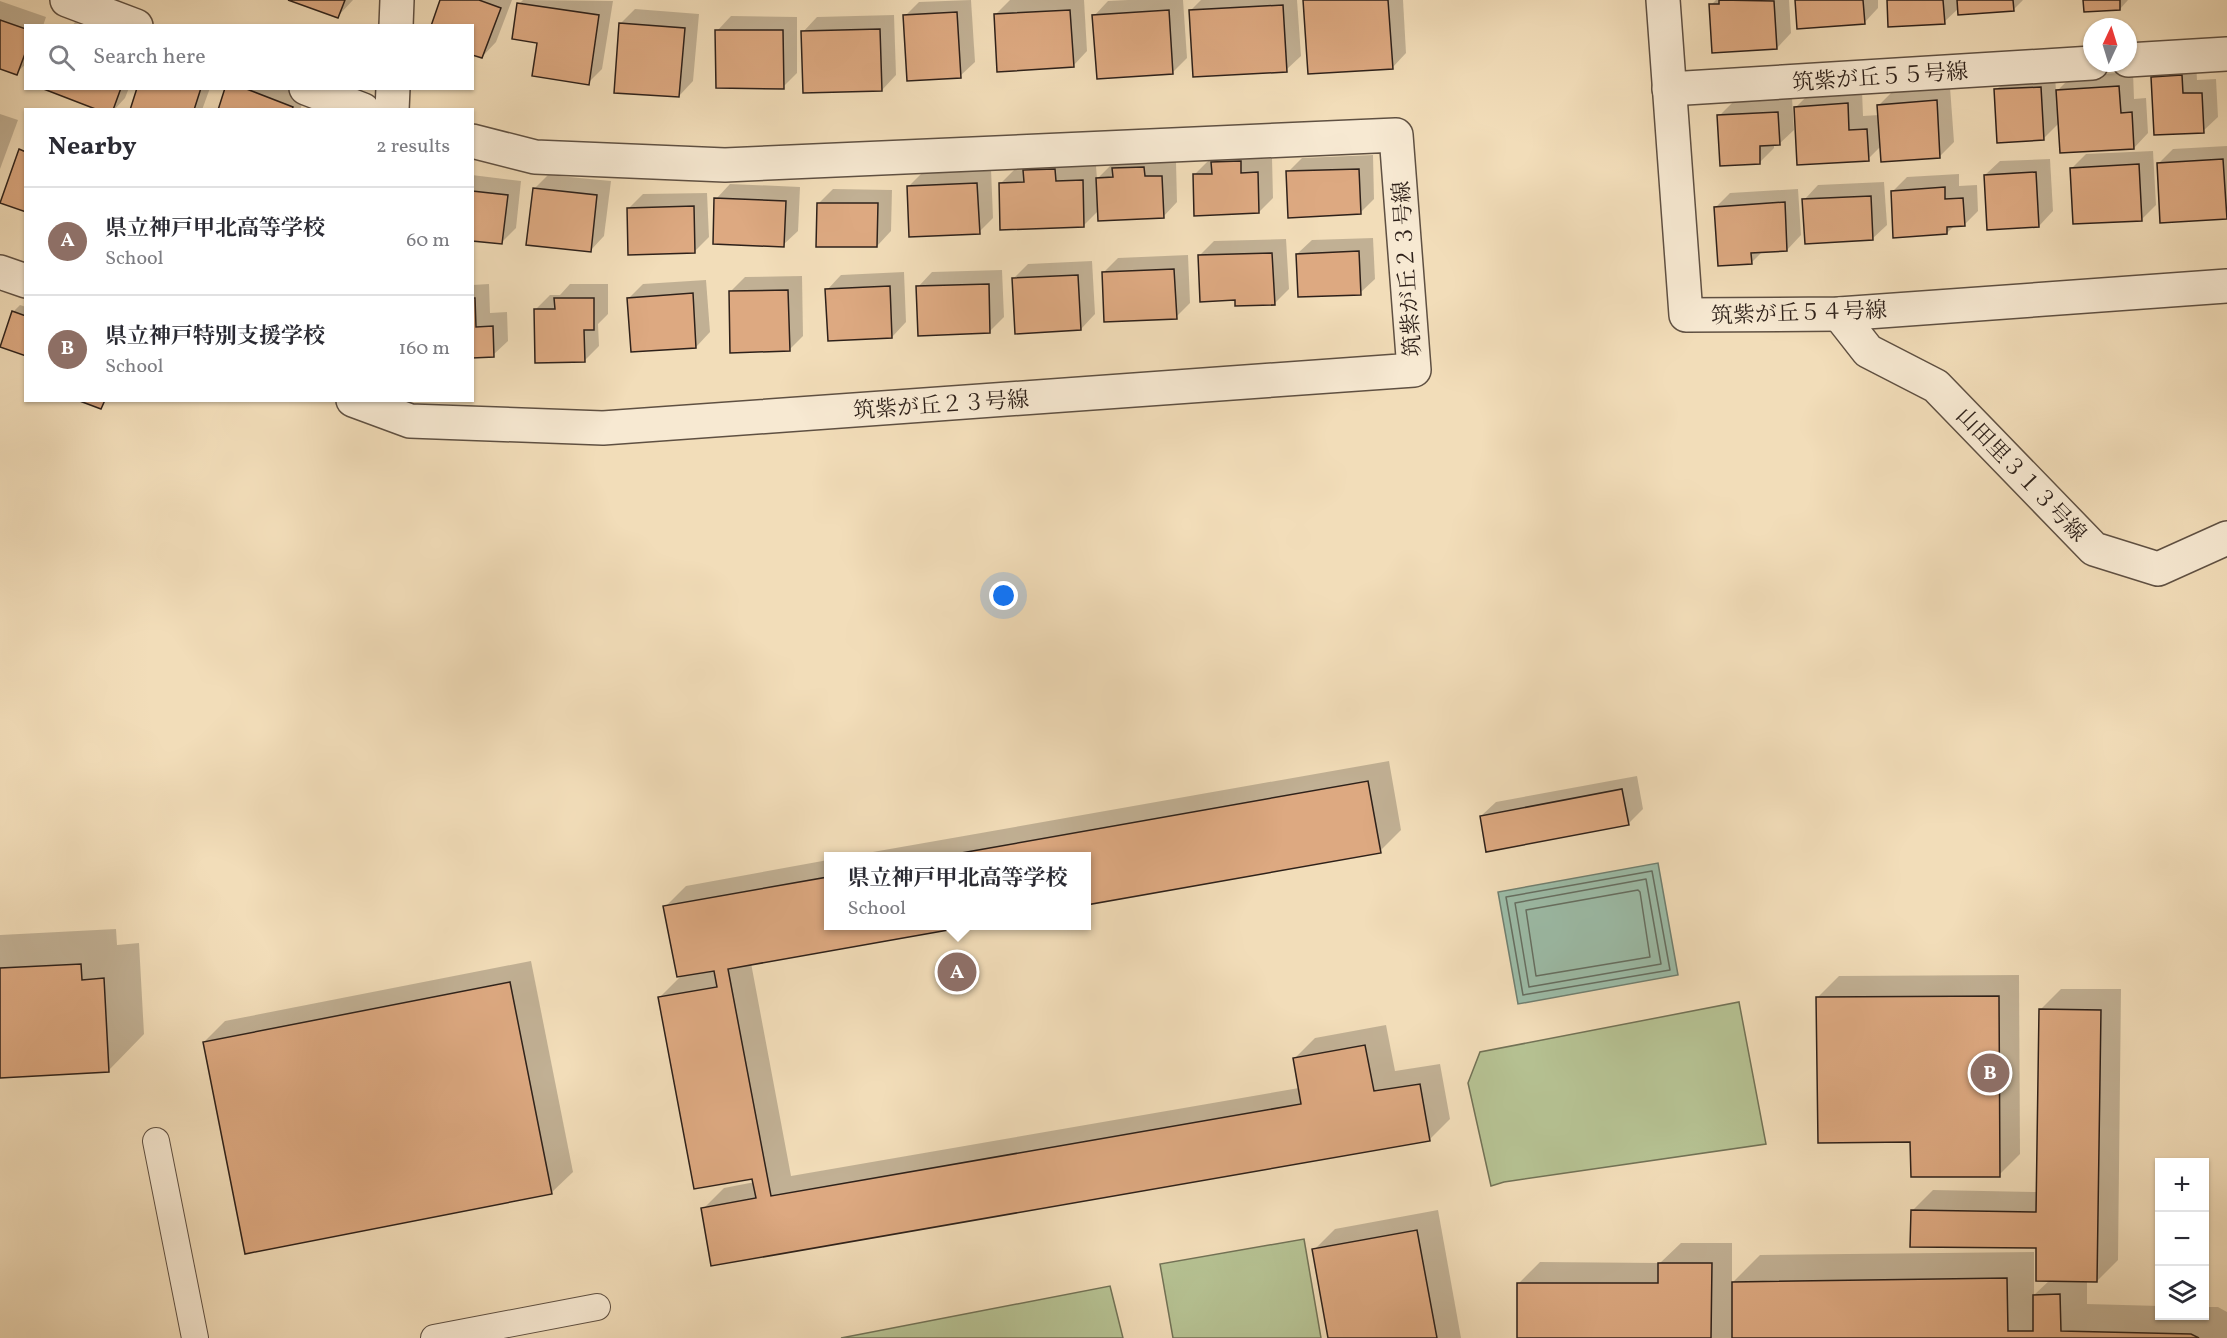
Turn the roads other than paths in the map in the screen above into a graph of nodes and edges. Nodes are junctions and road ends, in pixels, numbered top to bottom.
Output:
1 (67, 0) edge
2 (397, 0) edge
3 (1663, 0) edge
4 (131, 24) edge
5 (396, 24) edge
6 (2227, 54) edge
7 (2137, 59) edge
8 (2083, 64) edge
9 (1669, 89) junction
10 (311, 90) edge
11 (393, 90) edge
12 (358, 108) edge
13 (392, 108) edge
14 (474, 142) edge
15 (0, 272) edge
16 (24, 280) edge
17 (2227, 286) edge
18 (1839, 314) junction
19 (363, 402) edge
20 (409, 411) edge
21 (2227, 538) edge
22 (156, 1141) dead end
23 (597, 1307) dead end
24 (195, 1338) edge
25 (434, 1338) edge

1 - 4 street
2 - 5 street
3 - 9 street, 筑紫が丘５４号線
6 - 7 street
8 - 9 street, 筑紫が丘５５号線
9 - 18 street, 筑紫が丘５４号線
10 - 12 street
11 - 13 street
14 - 20 street, 筑紫が丘２３号線
15 - 16 street
17 - 18 street, 筑紫が丘５４号線
18 - 21 street, 山田里３１３号線
19 - 20 street, 筑紫が丘２３号線
22 - 24 lane
23 - 25 lane

